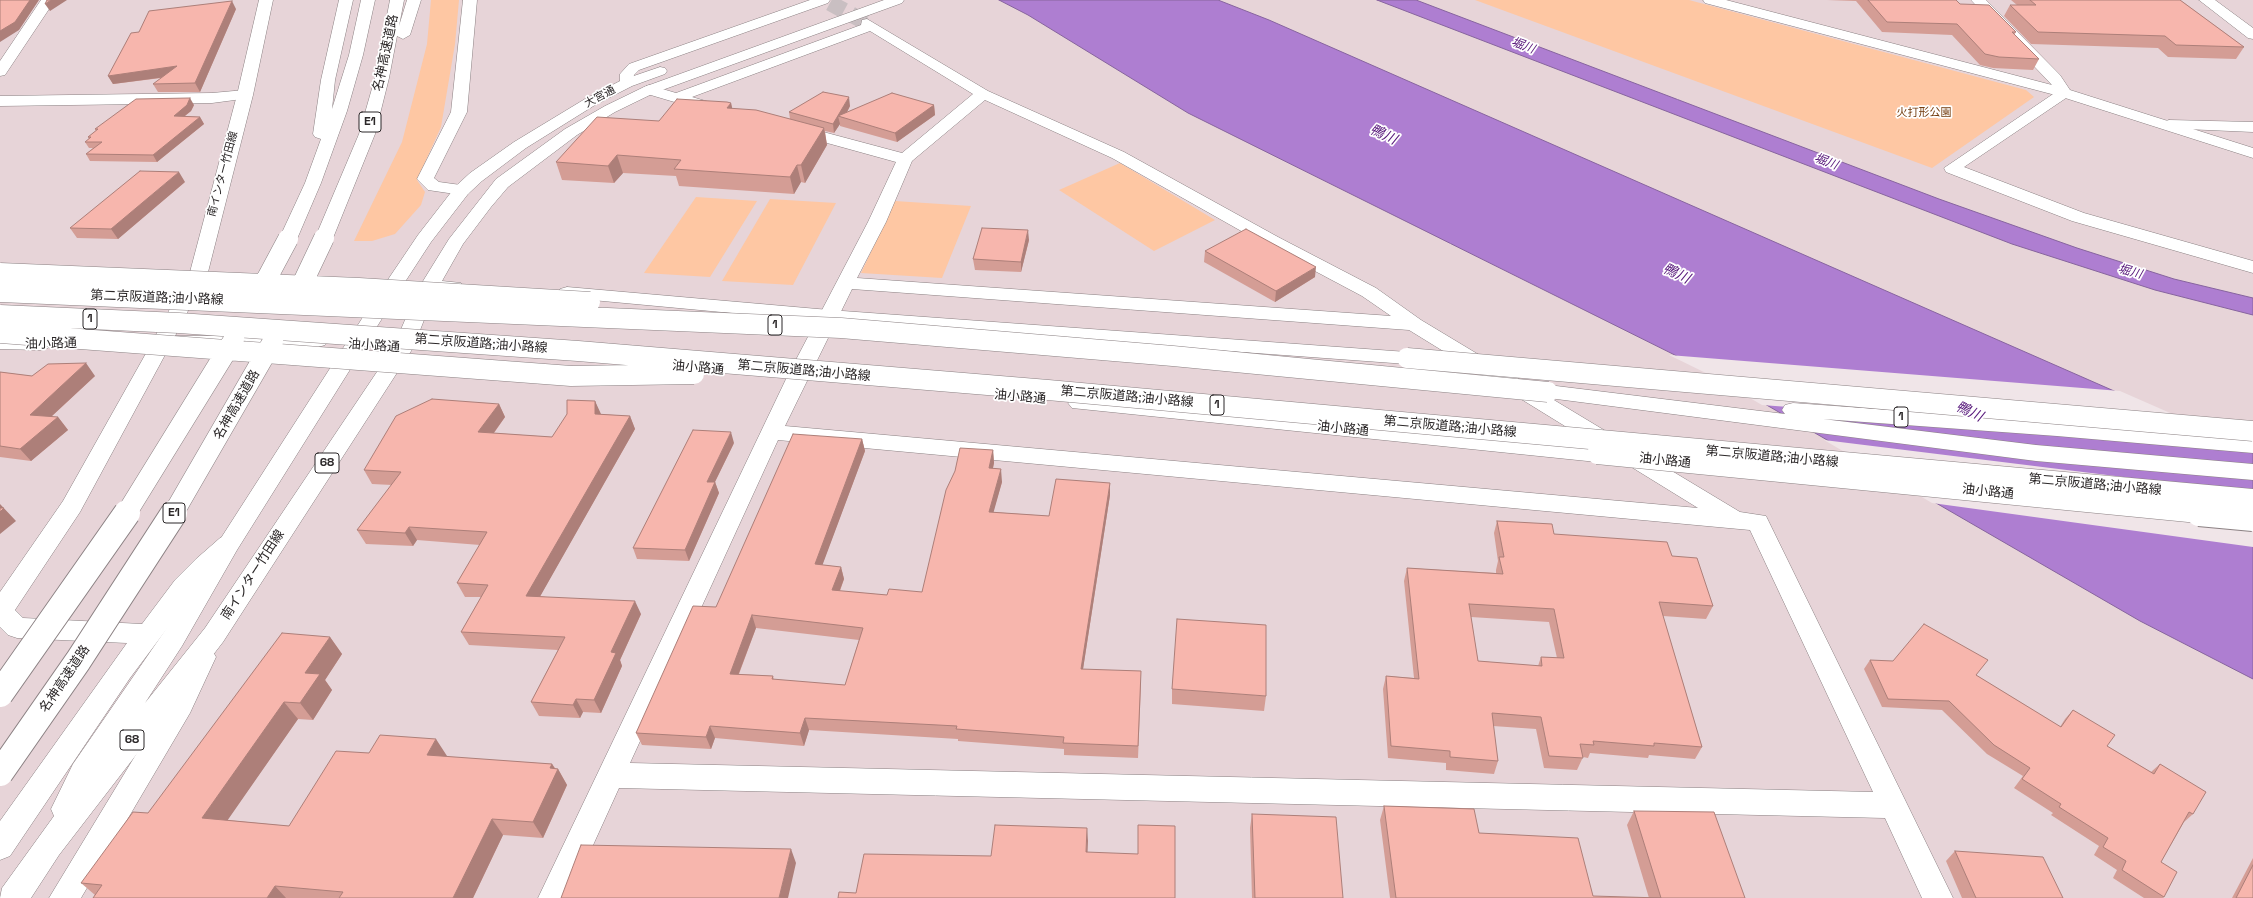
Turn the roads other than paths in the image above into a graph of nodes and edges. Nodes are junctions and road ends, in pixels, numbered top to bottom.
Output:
1 (48, 0) edge
2 (266, 0) edge
3 (346, 0) edge
4 (368, 0) edge
5 (398, 0) edge
6 (414, 0) edge
7 (470, 0) edge
8 (866, 0) edge
9 (897, 0) edge
10 (1710, 0) edge
11 (1978, 0) edge
12 (2206, 0) edge
13 (825, 1) edge
14 (2253, 35) edge
15 (0, 72) edge
16 (627, 83) junction
17 (649, 90) junction
18 (2064, 93) junction
19 (983, 94) junction
20 (245, 95) junction
21 (676, 98) junction
22 (0, 101) edge
23 (730, 112) edge
24 (2169, 125) junction
25 (783, 126) edge
26 (2253, 127) edge
27 (367, 134) junction
28 (2253, 154) edge
29 (905, 159) junction
30 (313, 183) junction
31 (462, 190) junction
32 (0, 264) edge
33 (2253, 267) edge
34 (199, 272) junction
35 (0, 273) edge
36 (847, 283) junction
37 (394, 284) junction
38 (429, 286) junction
39 (0, 292) edge
40 (0, 315) edge
41 (835, 322) junction
42 (1414, 324) junction
43 (0, 333) edge
44 (162, 342) junction
45 (0, 344) edge
46 (355, 344) junction
47 (402, 348) junction
48 (808, 375) junction
49 (1548, 392) junction
50 (2253, 430) edge
51 (771, 432) junction
52 (2253, 446) edge
53 (2253, 472) edge
54 (2253, 499) edge
55 (2253, 518) edge
56 (1734, 520) junction
57 (229, 544) junction
58 (0, 611) edge
59 (148, 634) junction
60 (214, 635) junction
61 (0, 694) edge
62 (0, 773) edge
63 (610, 775) junction
64 (1893, 805) junction
65 (49, 845) junction
66 (0, 846) edge
67 (14, 898) edge
68 (64, 898) edge
69 (553, 898) edge
70 (1938, 898) edge

1 - 15 main road
2 - 20 main road, 南インター竹田線
3 - 30 main road
4 - 30 main road
5 - 27 main road, 名神高速道路 / E1
6 - 27 main road
7 - 31 main road
8 - 16 main road, 大宮通
9 - 17 main road, 大宮通
10 - 18 main road
11 - 18 main road
12 - 14 main road
13 - 16 main road
16 - 31 main road, 大宮通
17 - 21 main road
17 - 38 main road, 大宮通
18 - 24 main road
18 - 33 main road
19 - 21 main road
19 - 29 main road
19 - 42 main road
20 - 22 main road
20 - 34 main road, 南インター竹田線
21 - 23 main road
24 - 26 main road
24 - 28 main road
25 - 29 main road
27 - 62 main road, 名神高速道路 / E1, bridge
29 - 36 main road
30 - 61 main road, bridge
31 - 37 main road, 大宮通
32 - 34 main road
34 - 37 main road
34 - 44 main road, 南インター竹田線
35 - 41 main road, bridge
36 - 41 main road
36 - 42 main road
37 - 38 main road
37 - 46 main road, 南インター竹田線 / 68
38 - 41 main road
38 - 47 main road, 南インター竹田線 / 68
39 - 41 main road, 第二京阪道路;油小路線 / 1, bridge
40 - 48 main road, 第二京阪道路;油小路線 / 1, bridge
41 - 48 main road
41 - 49 main road, 第二京阪道路;油小路線 / 1, bridge
41 - 50 main road, bridge
42 - 56 main road
43 - 48 main road, bridge
44 - 45 main road, 油小路通
44 - 46 main road, 油小路通
44 - 58 main road, 南インター竹田線
46 - 47 main road, 油小路通
46 - 57 main road, 南インター竹田線 / 68
47 - 48 main road, 油小路通
47 - 60 main road, 南インター竹田線 / 68
48 - 51 main road
48 - 54 main road, 第二京阪道路;油小路線 / 1, bridge
48 - 55 main road, 油小路通, bridge
49 - 52 main road, 第二京阪道路;油小路線 / 1
49 - 53 main road
51 - 56 main road
51 - 63 main road
56 - 64 main road
57 - 59 main road
57 - 65 main road, 南インター竹田線 / 68
58 - 59 main road
59 - 66 main road
60 - 65 main road, 南インター竹田線 / 68
60 - 68 main road
63 - 64 main road
63 - 69 main road
64 - 70 main road
65 - 67 main road, 南インター竹田線 / 68

